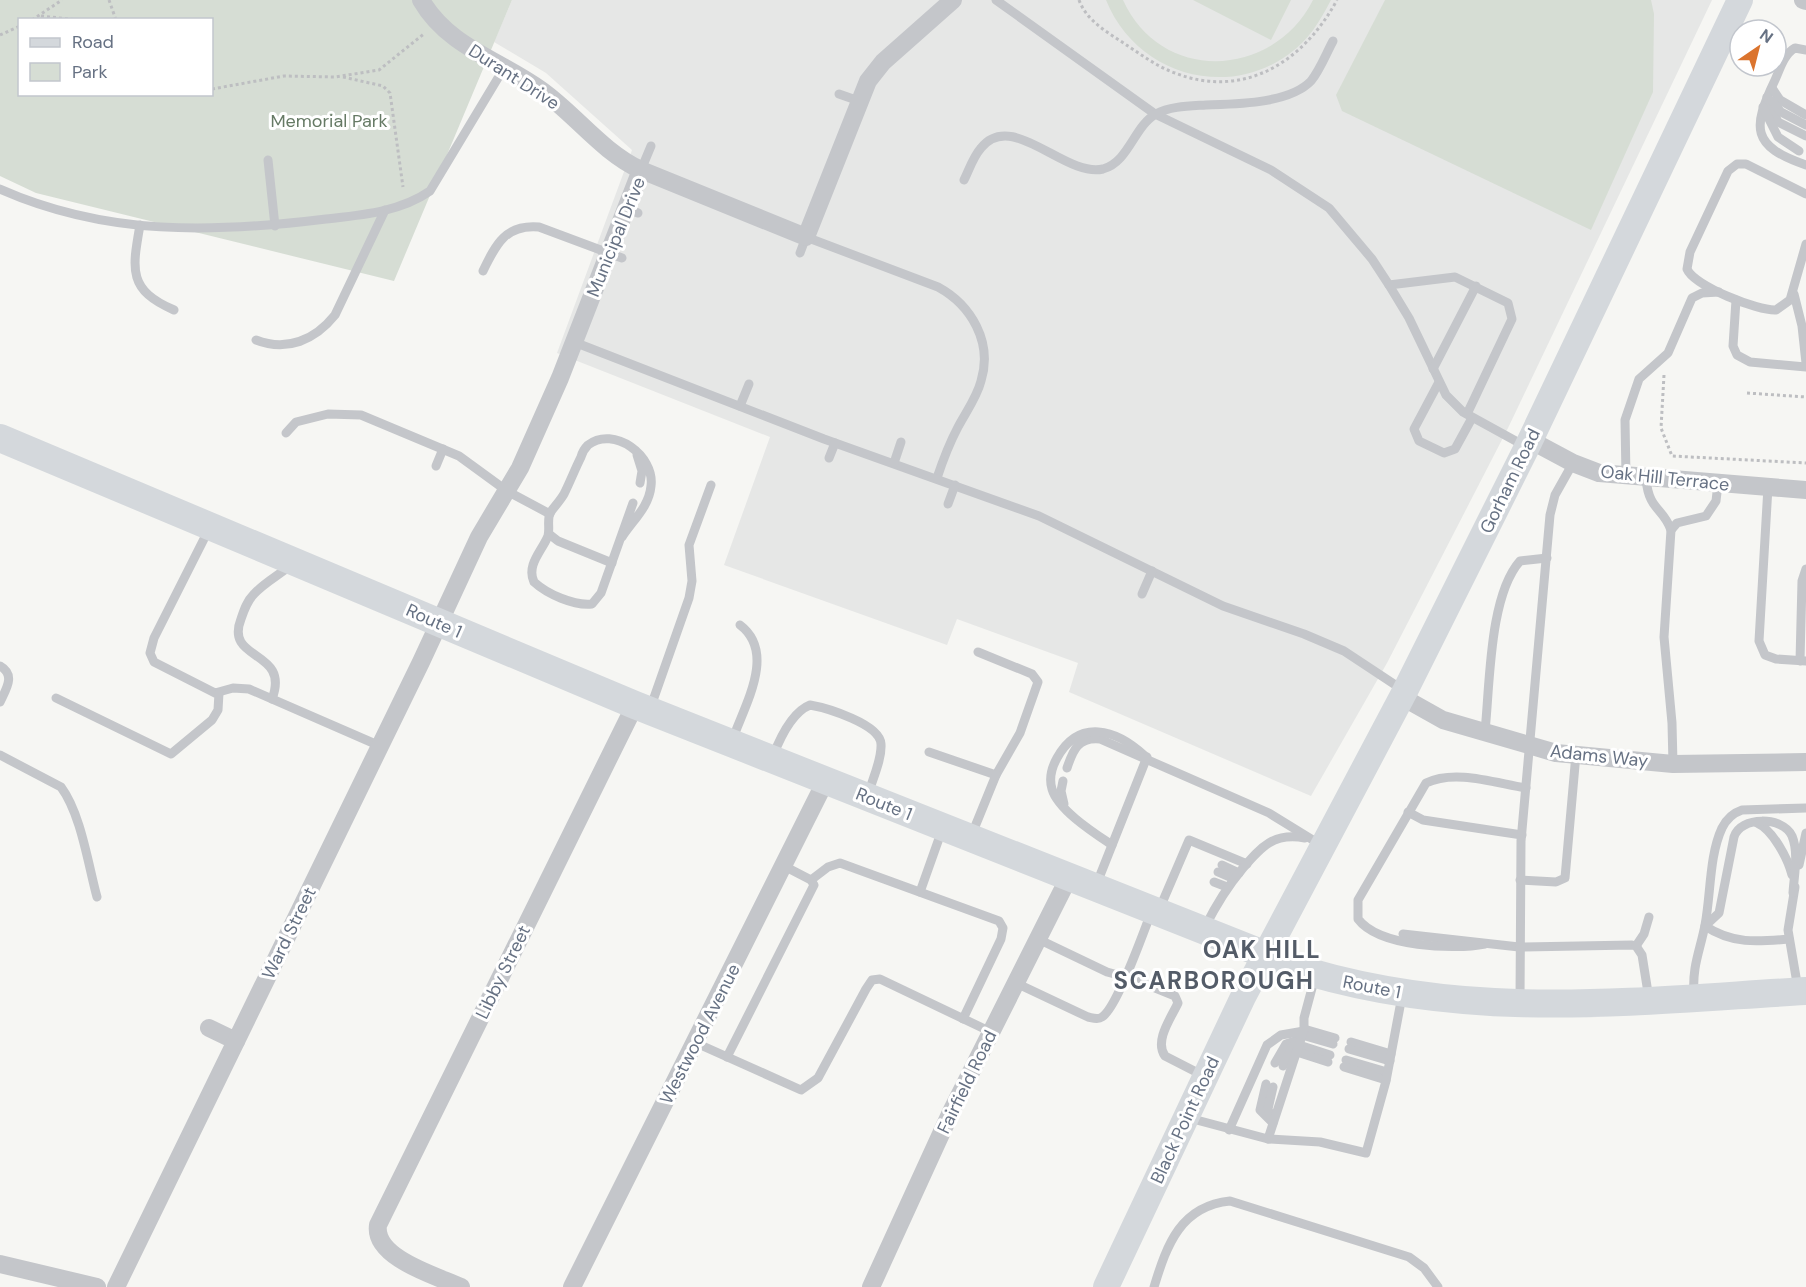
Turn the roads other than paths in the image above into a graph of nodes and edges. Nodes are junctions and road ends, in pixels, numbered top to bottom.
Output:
1 (421, 0) edge
2 (953, 0) edge
3 (996, 0) edge
4 (1740, 0) edge
5 (1333, 41) dead end
6 (1806, 50) edge
7 (504, 68) junction
8 (1769, 91) junction
9 (839, 94) dead end
10 (859, 101) junction
11 (1763, 107) junction
12 (1155, 114) junction
13 (1806, 115) edge
14 (1806, 125) edge
15 (1806, 136) edge
16 (651, 147) dead end
17 (1799, 151) dead end
18 (268, 160) dead end
19 (1806, 165) edge
20 (641, 170) junction
21 (964, 180) dead end
22 (0, 189) edge
23 (1806, 194) edge
24 (385, 210) junction
25 (140, 225) junction
26 (275, 226) junction
27 (1806, 244) edge
28 (803, 245) junction
29 (615, 255) junction
30 (483, 271) dead end
31 (1389, 285) junction
32 (1476, 286) junction
33 (1793, 291) junction
34 (1721, 292) junction
35 (1736, 300) junction
36 (174, 310) dead end
37 (256, 340) dead end
38 (574, 342) junction
39 (1806, 365) edge
40 (1432, 369) junction
41 (1439, 382) junction
42 (749, 384) dead end
43 (740, 406) junction
44 (1469, 416) junction
45 (286, 433) dead end
46 (0, 438) edge
47 (901, 442) dead end
48 (835, 443) junction
49 (1529, 443) junction
50 (624, 444) junction
51 (443, 449) junction
52 (830, 458) dead end
53 (894, 463) junction
54 (1573, 463) junction
55 (436, 466) dead end
56 (1626, 477) junction
57 (937, 478) junction
58 (1646, 479) junction
59 (640, 483) dead end
60 (1718, 484) junction
61 (711, 485) dead end
62 (955, 485) junction
63 (1768, 487) junction
64 (1806, 490) edge
65 (507, 491) junction
66 (633, 503) dead end
67 (948, 504) dead end
68 (550, 514) junction
69 (210, 527) junction
70 (1671, 530) junction
71 (549, 534) junction
72 (622, 537) junction
73 (1547, 558) junction
74 (295, 562) junction
75 (612, 563) junction
76 (1805, 571) edge
77 (1152, 572) junction
78 (1142, 594) dead end
79 (440, 624) junction
80 (740, 625) dead end
81 (978, 652) dead end
82 (1803, 661) edge
83 (0, 666) edge
84 (219, 693) junction
85 (1403, 694) junction
86 (56, 698) dead end
87 (272, 699) junction
88 (0, 702) edge
89 (642, 708) junction
90 (1485, 731) junction
91 (732, 743) junction
92 (380, 746) junction
93 (1531, 747) junction
94 (929, 752) dead end
95 (1576, 754) junction
96 (0, 755) edge
97 (1147, 758) junction
98 (772, 759) junction
99 (1806, 762) edge
100 (1672, 764) junction
101 (1067, 768) dead end
102 (996, 775) junction
103 (826, 780) junction
104 (1063, 781) dead end
105 (1526, 788) junction
106 (867, 797) junction
107 (1064, 805) junction
108 (1806, 808) edge
109 (1408, 812) junction
110 (1755, 822) junction
111 (943, 828) junction
112 (1806, 833) edge
113 (1522, 835) junction
114 (970, 840) junction
115 (1316, 842) junction
116 (1112, 845) junction
117 (1247, 864) junction
118 (784, 866) junction
119 (1237, 876) junction
120 (812, 880) junction
121 (1520, 880) junction
122 (1081, 884) junction
123 (1224, 891) junction
124 (920, 892) junction
125 (1793, 893) junction
126 (97, 897) dead end
127 (1155, 912) junction
128 (1649, 917) dead end
129 (1705, 926) junction
130 (1204, 930) junction
131 (1038, 939) junction
132 (1789, 939) junction
133 (1636, 946) junction
134 (1520, 947) junction
135 (1264, 954) junction
136 (1316, 974) junction
137 (1125, 977) junction
138 (1016, 982) junction
139 (1802, 991) edge
140 (1403, 994) junction
141 (1695, 998) junction
142 (1649, 1001) junction
143 (1520, 1004) junction
144 (963, 1018) junction
145 (209, 1028) dead end
146 (991, 1032) junction
147 (1301, 1038) junction
148 (236, 1041) junction
149 (1334, 1041) dead end
150 (696, 1043) junction
151 (1350, 1046) dead end
152 (727, 1057) junction
153 (1390, 1057) junction
154 (1329, 1058) dead end
155 (1345, 1063) dead end
156 (1279, 1064) dead end
157 (1387, 1076) junction
158 (1205, 1077) junction
159 (1270, 1086) dead end
160 (1186, 1116) junction
161 (1273, 1123) junction
162 (1228, 1130) junction
163 (1268, 1139) junction
164 (0, 1264) edge
165 (97, 1287) edge
166 (116, 1287) edge
167 (461, 1287) edge
168 (572, 1287) edge
169 (871, 1287) edge
170 (1106, 1287) edge
171 (1154, 1287) edge
172 (1438, 1287) edge

1 - 7 street, Durant Drive
2 - 10 street
3 - 12 lane
4 - 49 main road, Gorham Road
5 - 12 lane
6 - 8 lane
7 - 20 street, Durant Drive
7 - 24 lane
8 - 11 lane
8 - 13 lane
8 - 14 lane
8 - 15 lane
9 - 10 lane
10 - 28 street
11 - 17 lane
11 - 19 lane
12 - 21 lane
12 - 31 lane
16 - 20 lane
18 - 26 lane
20 - 28 street, Municipal Drive
20 - 29 street, Municipal Drive
22 - 25 lane
23 - 34 lane
24 - 26 lane
24 - 37 lane
25 - 26 lane
25 - 36 lane
27 - 33 lane
28 - 57 lane
29 - 30 lane
29 - 38 street, Municipal Drive
31 - 32 lane
31 - 40 lane
32 - 40 lane
32 - 44 lane
33 - 35 lane
33 - 39 lane
34 - 35 lane
34 - 56 lane
35 - 39 lane
38 - 43 lane
38 - 65 street, Municipal Drive
40 - 41 lane
41 - 44 lane
41 - 44 lane
42 - 43 lane
43 - 48 lane
44 - 49 lane
45 - 51 lane
46 - 69 main road, Route 1
47 - 53 lane
48 - 52 lane
48 - 53 lane
49 - 54 street, Oak Hill Terrace
49 - 85 main road, Gorham Road
50 - 59 lane
50 - 68 lane
50 - 72 lane
51 - 55 lane
51 - 65 lane
53 - 57 lane
54 - 56 street, Oak Hill Terrace
54 - 73 lane
56 - 58 street, Oak Hill Terrace
57 - 62 lane
58 - 60 street, Oak Hill Terrace
58 - 70 lane
60 - 63 street, Oak Hill Terrace
60 - 70 lane
61 - 89 lane
62 - 67 lane
62 - 77 lane
63 - 64 street, Oak Hill Terrace
63 - 82 lane
65 - 68 lane
65 - 79 street, Municipal Drive
66 - 72 lane
68 - 71 lane
69 - 74 main road, Route 1
69 - 84 lane
70 - 100 lane
71 - 75 lane
71 - 75 lane
72 - 75 lane
73 - 90 lane
73 - 93 lane
74 - 79 main road, Route 1
74 - 87 lane
76 - 82 lane
77 - 78 lane
77 - 85 lane
79 - 89 main road, Route 1
79 - 92 street, Ward Street
80 - 91 lane
81 - 102 lane
83 - 88 lane
84 - 86 lane
84 - 87 lane
85 - 90 street, Adams Way
85 - 115 main road, Gorham Road
87 - 92 lane
89 - 91 main road, Route 1
89 - 167 street, Libby Street
90 - 93 street, Adams Way
91 - 98 main road, Route 1
92 - 148 street, Ward Street
93 - 95 street, Adams Way
93 - 105 lane
94 - 102 lane
95 - 100 street, Adams Way
95 - 121 lane
96 - 126 lane
97 - 101 lane
97 - 107 lane
97 - 115 lane
97 - 116 lane
98 - 103 main road, Route 1
98 - 106 lane
99 - 100 street, Adams Way
102 - 114 lane
103 - 106 main road, Route 1
103 - 118 street, Westwood Avenue
104 - 107 lane
105 - 109 lane
105 - 113 lane
106 - 111 main road, Route 1
107 - 116 lane
108 - 129 lane
109 - 113 lane
109 - 134 lane
110 - 125 lane
110 - 125 lane
110 - 129 lane
111 - 114 main road, Route 1
111 - 124 lane
112 - 125 lane
113 - 121 lane
114 - 122 main road, Route 1
115 - 117 lane
115 - 135 main road, Gorham Road
116 - 122 lane
117 - 119 lane
117 - 127 lane
118 - 120 lane
118 - 150 street, Westwood Avenue
119 - 123 lane
119 - 123 lane
120 - 124 lane
120 - 152 lane
121 - 134 lane
122 - 127 main road, Route 1
122 - 131 street, Fairfield Road
123 - 130 lane
124 - 144 lane
125 - 132 lane
127 - 130 main road, Route 1
127 - 137 lane
128 - 133 lane
129 - 132 lane
129 - 141 lane
130 - 135 main road, Route 1
131 - 137 lane
131 - 138 street, Fairfield Road
132 - 139 lane
133 - 134 lane
133 - 142 lane
134 - 143 lane
135 - 136 main road, Route 1
135 - 158 main road, Black Point Road
136 - 140 main road, Route 1
136 - 147 lane
137 - 138 lane
137 - 158 lane
138 - 146 street, Fairfield Road
139 - 141 main road, Route 1
140 - 143 main road, Route 1
140 - 153 lane
141 - 142 main road, Route 1
142 - 143 main road, Route 1
144 - 146 lane
144 - 152 lane
145 - 148 street
146 - 169 street, Fairfield Road
147 - 149 lane
147 - 154 lane
147 - 156 lane
147 - 161 lane
147 - 162 lane
148 - 166 street, Ward Street
150 - 152 lane
150 - 168 street, Westwood Avenue
151 - 153 lane
153 - 157 lane
155 - 157 lane
157 - 163 lane
158 - 160 main road, Black Point Road
159 - 161 lane
160 - 162 lane
160 - 170 main road, Black Point Road
161 - 163 lane
162 - 163 lane
164 - 165 street
171 - 172 lane

